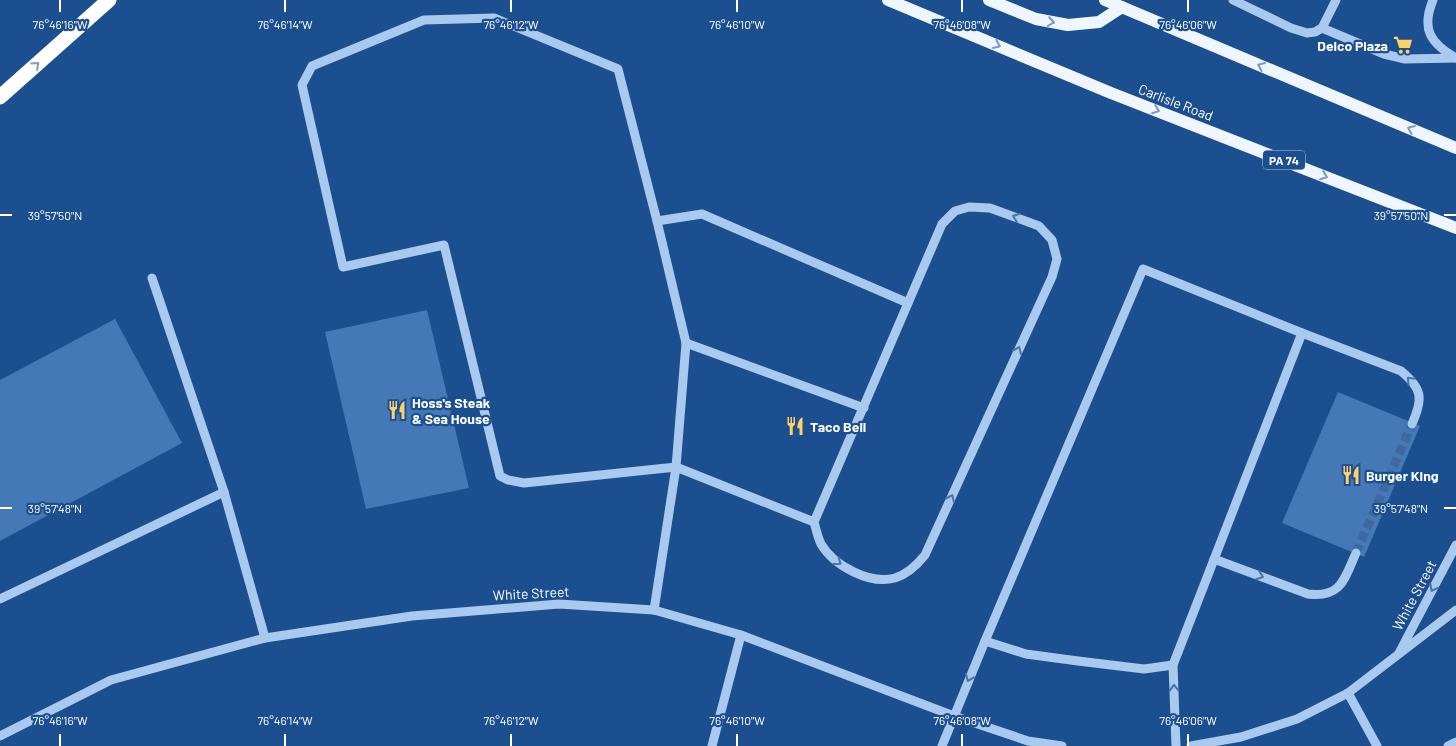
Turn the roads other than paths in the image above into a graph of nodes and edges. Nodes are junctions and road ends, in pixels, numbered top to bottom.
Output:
1 (109, 0) edge
2 (888, 0) edge
3 (988, 0) edge
4 (1105, 0) edge
5 (1233, 0) edge
6 (1336, 0) edge
7 (1433, 0) edge
8 (1124, 4) edge
9 (1322, 28) junction
10 (1456, 58) edge
11 (0, 98) edge
12 (1456, 148) edge
13 (657, 221) junction
14 (1456, 228) edge
15 (152, 278) dead end
16 (908, 303) junction
17 (1302, 333) junction
18 (686, 343) junction
19 (864, 408) junction
20 (1412, 424) tunnel mouth
21 (676, 467) junction
22 (224, 492) junction
23 (814, 522) junction
24 (1456, 545) edge
25 (1356, 554) tunnel mouth
26 (1214, 559) junction
27 (0, 599) edge
28 (654, 610) junction
29 (1456, 610) edge
30 (741, 635) junction
31 (265, 638) junction
32 (985, 641) junction
33 (1396, 658) junction
34 (1173, 665) junction
35 (1348, 693) junction
36 (954, 716) junction
37 (0, 736) edge
38 (1456, 742) edge
39 (712, 746) edge
40 (942, 746) edge
41 (1062, 746) edge
42 (1176, 746) edge
43 (1191, 746) edge
44 (1377, 746) edge
45 (1448, 746) edge

11 -> 1 highway
2 -> 14 main road, Carlisle Road / PA 74
3 -> 8 main road
4 - 8 main road
5 - 9 street
6 - 9 street
7 - 10 street
12 -> 8 main road
9 - 10 street
13 - 16 street
13 - 18 street
13 - 21 street
15 - 22 street
16 - 19 street
23 -> 16 street
20 -> 17 street
17 - 26 street
17 - 32 street
18 - 19 street
18 - 21 street
19 - 23 street
21 - 23 street
21 - 28 street
22 - 27 street
22 - 31 street
24 -> 33 street, White Street
26 -> 25 street
26 - 34 street
28 - 30 street, White Street
28 - 31 street, White Street
29 - 33 street, White Street
30 - 36 street, White Street
30 - 39 street
31 - 37 street, White Street
32 - 34 street
32 -> 36 street
33 - 35 street, White Street
42 -> 34 street
35 - 43 street, White Street
35 - 44 street
36 - 40 street
36 - 41 street, White Street
38 - 45 street

